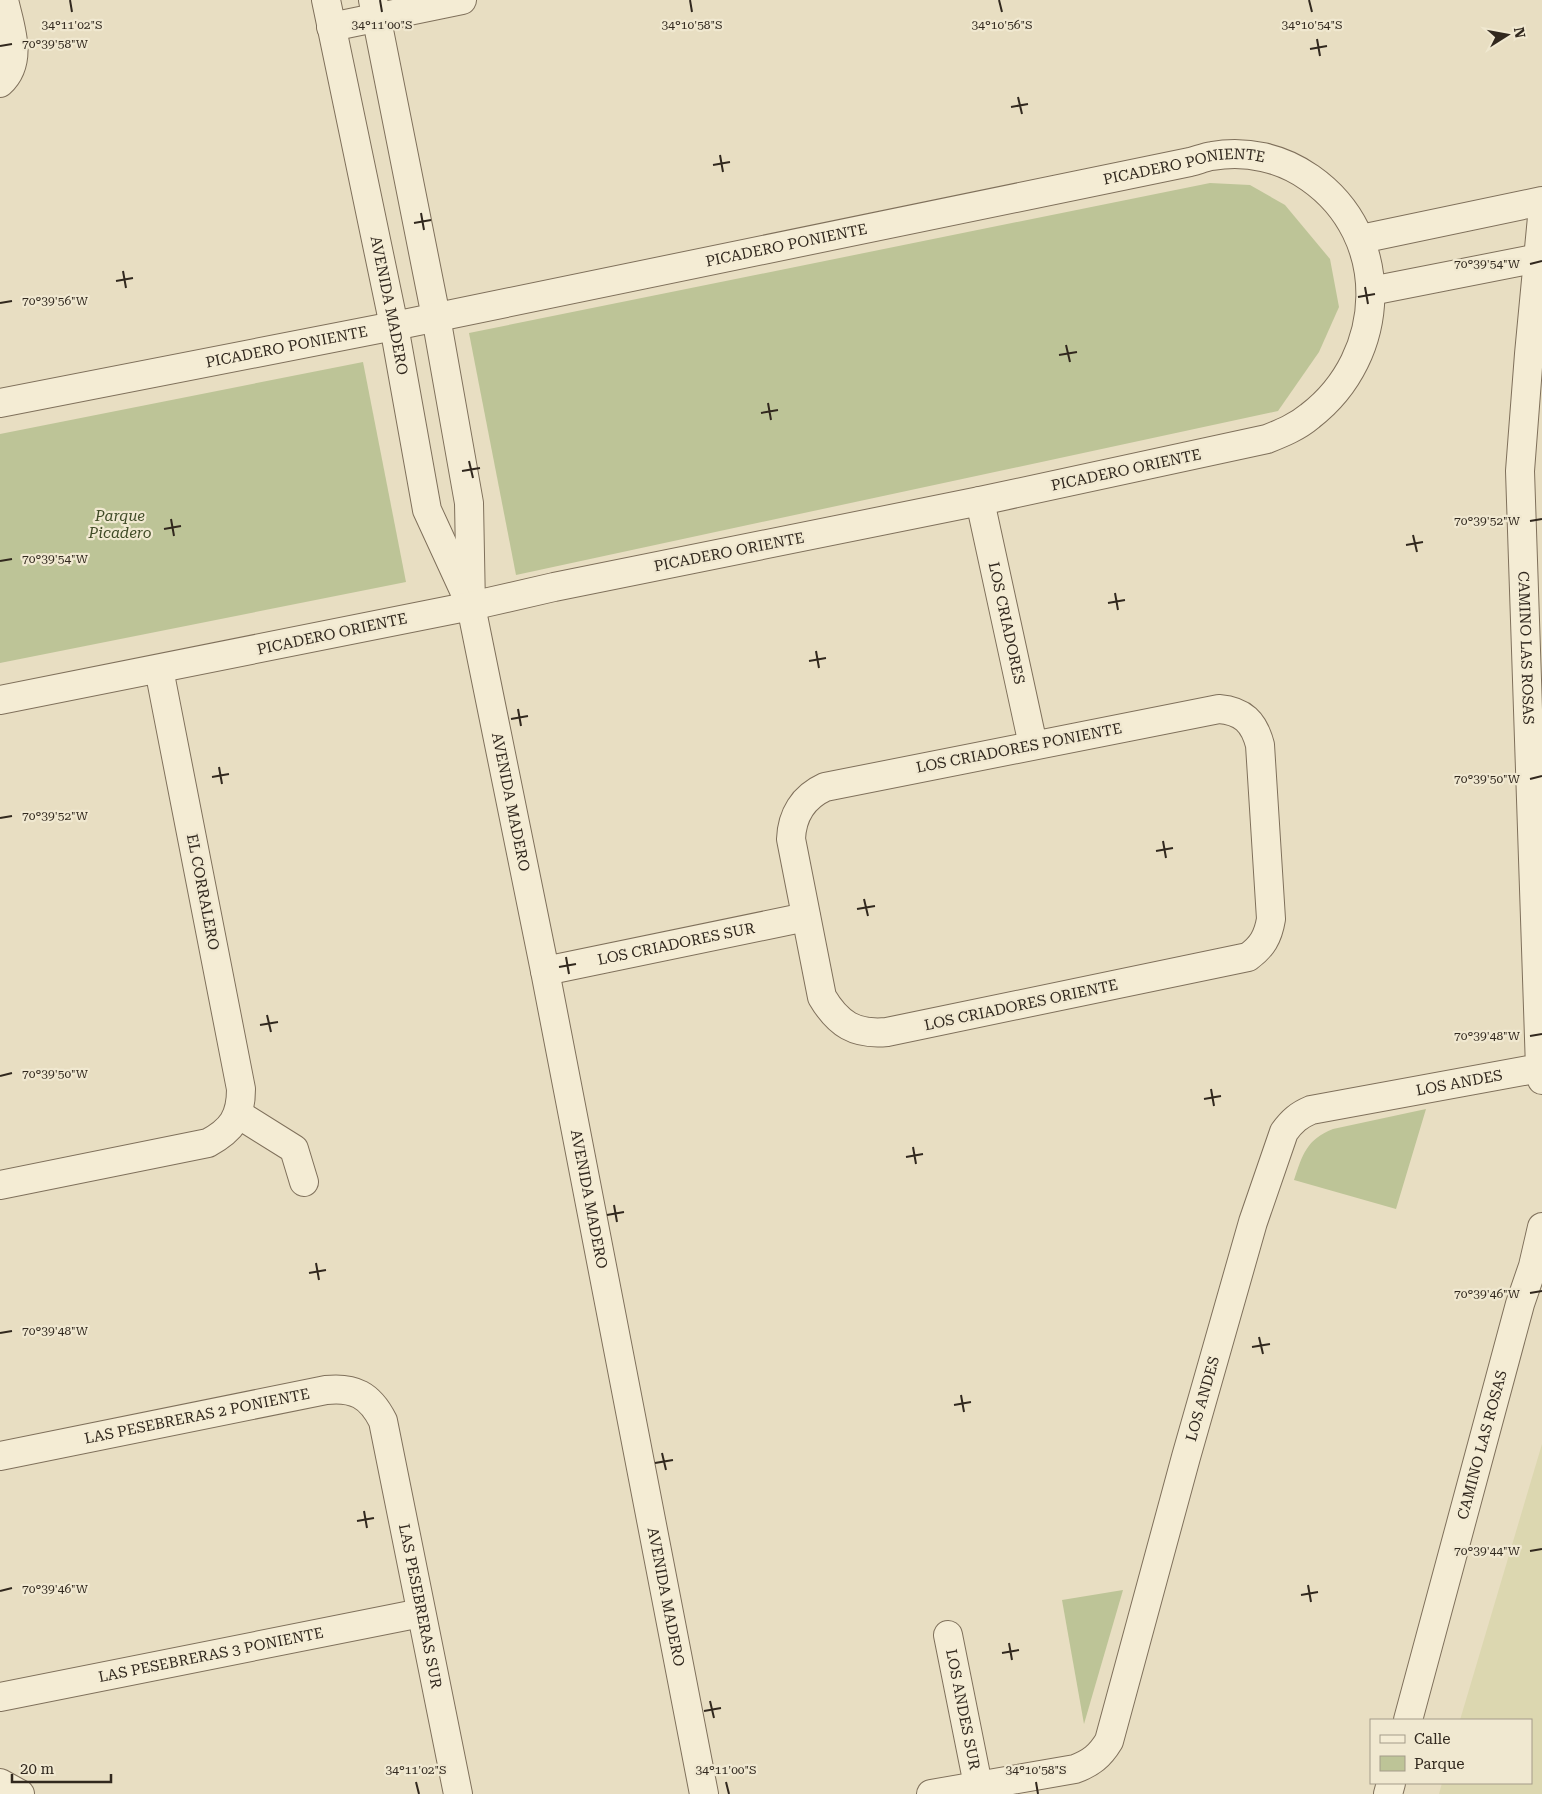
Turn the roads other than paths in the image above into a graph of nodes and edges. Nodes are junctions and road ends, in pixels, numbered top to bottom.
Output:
1 (4, 0) edge
2 (326, 0) edge
3 (462, 0) edge
4 (375, 9) edge
5 (331, 27) junction
6 (0, 83) edge
7 (1542, 201) edge
8 (1542, 217) edge
9 (1360, 239) junction
10 (1539, 258) junction
11 (1371, 291) junction
12 (436, 317) junction
13 (394, 326) junction
14 (0, 403) edge
15 (980, 501) junction
16 (471, 606) junction
17 (159, 669) junction
18 (0, 700) edge
19 (1033, 745) junction
20 (806, 917) junction
21 (1234, 962) joint
22 (545, 971) junction
23 (1541, 1074) edge
24 (238, 1114) junction
25 (304, 1182) dead end
26 (0, 1184) edge
27 (1542, 1227) edge
28 (383, 1421) joint
29 (0, 1456) edge
30 (421, 1613) junction
31 (948, 1635) dead end
32 (0, 1697) edge
33 (1408, 1719) edge
34 (0, 1783) edge
35 (978, 1785) junction
36 (20, 1794) edge
37 (458, 1794) edge
38 (704, 1794) edge
39 (931, 1794) edge

1 - 6 street
2 - 5 street, AVENIDA MADERO
3 - 4 street
4 - 5 street
4 - 12 street, AVENIDA MADERO
5 - 13 street, AVENIDA MADERO
7 - 9 street
8 - 10 street, CAMINO LAS ROSAS
9 - 11 street, PICADERO ORIENTE
9 - 12 street, PICADERO PONIENTE
10 - 11 street
10 - 23 street, CAMINO LAS ROSAS
11 - 15 street, PICADERO ORIENTE
12 - 13 street, PICADERO PONIENTE
12 - 16 street, AVENIDA MADERO
13 - 14 street, PICADERO PONIENTE
13 - 16 street, AVENIDA MADERO
15 - 16 street, PICADERO ORIENTE
15 - 19 street, LOS CRIADORES
16 - 17 street, PICADERO ORIENTE
16 - 22 street, AVENIDA MADERO
17 - 18 street, PICADERO ORIENTE
17 - 24 street, EL CORRALERO
19 - 20 street, LOS CRIADORES PONIENTE
19 - 21 street, LOS CRIADORES PONIENTE
20 - 21 street, LOS CRIADORES ORIENTE
20 - 22 street, LOS CRIADORES SUR
22 - 38 street, AVENIDA MADERO
23 - 35 street, LOS ANDES
24 - 25 street
24 - 26 street, EL CORRALERO
27 - 33 street, CAMINO LAS ROSAS
28 - 29 street, LAS PESEBRERAS 2 PONIENTE
28 - 30 street, LAS PESEBRERAS SUR
30 - 32 street, LAS PESEBRERAS 3 PONIENTE
30 - 37 street, LAS PESEBRERAS SUR
31 - 35 street, LOS ANDES SUR
34 - 36 street
35 - 39 street, LOS ANDES

